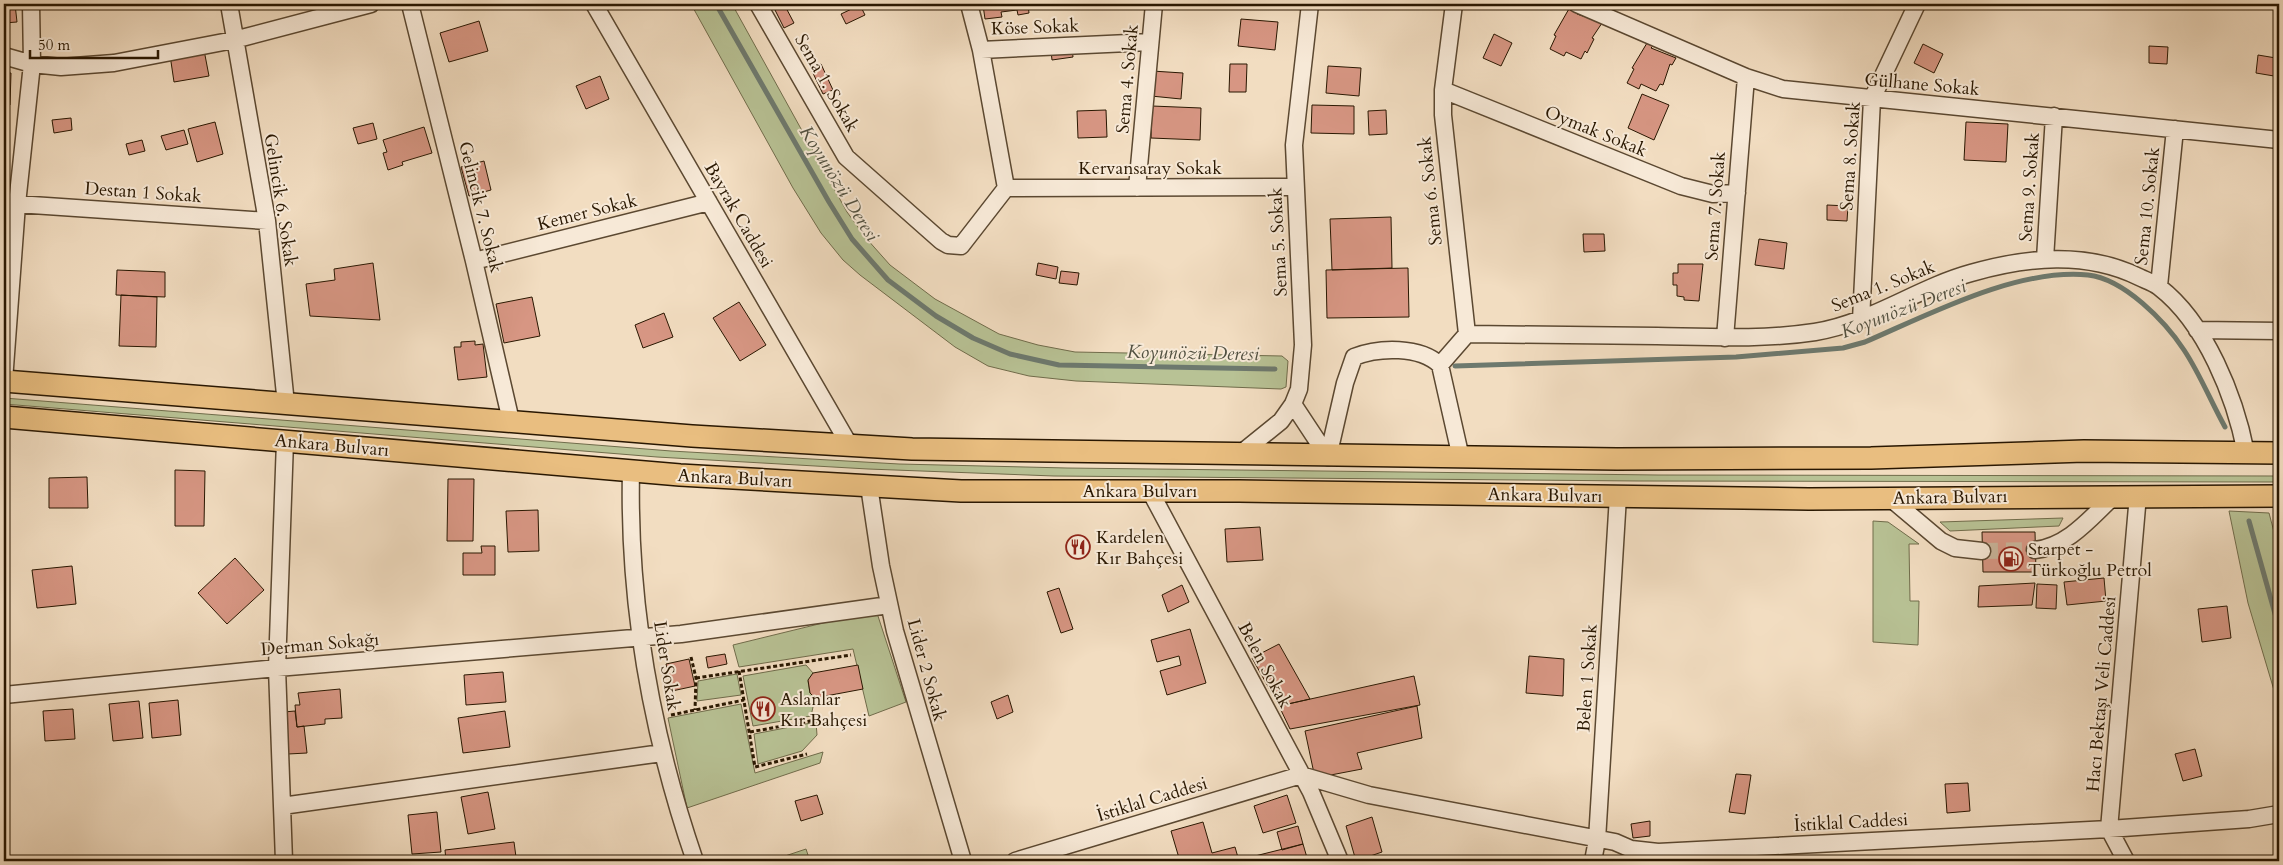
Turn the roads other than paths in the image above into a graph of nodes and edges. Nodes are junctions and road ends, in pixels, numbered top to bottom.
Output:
1 (32, 4) edge
2 (229, 4) edge
3 (371, 4) edge
4 (410, 4) edge
5 (594, 4) edge
6 (758, 4) edge
7 (969, 4) edge
8 (1154, 4) edge
9 (1310, 4) edge
10 (1454, 4) edge
11 (1578, 4) edge
12 (1917, 4) edge
13 (234, 40) junction
14 (1150, 42) junction
15 (980, 50) junction
16 (4, 56) edge
17 (32, 64) junction
18 (1746, 77) junction
19 (1443, 90) junction
20 (1872, 99) junction
21 (2054, 116) junction
22 (2175, 129) junction
23 (2279, 140) edge
24 (1295, 187) junction
25 (1006, 188) junction
26 (1137, 188) junction
27 (13, 193) edge
28 (1736, 193) junction
29 (709, 202) junction
30 (267, 221) junction
31 (2045, 259) junction
32 (474, 261) junction
33 (2159, 286) junction
34 (1861, 320) junction
35 (2197, 330) junction
36 (2279, 331) edge
37 (1467, 334) junction
38 (1725, 338) junction
39 (1440, 365) junction
40 (4, 381) edge
41 (286, 404) junction
42 (1293, 404) junction
43 (4, 417) edge
44 (511, 421) junction
45 (285, 441) junction
46 (850, 446) junction
47 (2246, 453) junction
48 (2279, 453) edge
49 (1239, 455) junction
50 (1328, 457) junction
51 (1461, 458) junction
52 (631, 471) junction
53 (869, 486) junction
54 (1150, 491) junction
55 (2138, 495) junction
56 (1618, 496) junction
57 (2114, 496) junction
58 (2279, 496) edge
59 (1890, 498) junction
60 (2035, 550) tunnel mouth
61 (1982, 551) tunnel mouth
62 (889, 605) junction
63 (641, 637) junction
64 (277, 668) junction
65 (4, 695) edge
66 (662, 753) junction
67 (1301, 775) junction
68 (282, 806) junction
69 (2279, 814) edge
70 (2109, 830) junction
71 (1597, 840) junction
72 (284, 861) edge
73 (695, 861) edge
74 (963, 861) edge
75 (1015, 861) edge
76 (1340, 861) edge
77 (1593, 861) edge
78 (2126, 861) edge

1 - 17 street
2 - 13 street, Gelincik 6. Sokak
3 - 13 street
4 - 32 street, Gelincik 7. Sokak
5 - 29 street, Bayrak Caddesi
6 - 25 street, Sema 1. Sokak
7 - 15 street
8 - 14 street, Sema 4. Sokak
9 - 24 street, Sema 5. Sokak
10 - 19 street, Sema 6. Sokak
11 - 18 street, Gülhane Sokak
12 - 20 street, Sema 8. Sokak
13 - 17 street
13 - 30 street, Gelincik 6. Sokak
14 - 15 street, Köse Sokak
14 - 26 street, Sema 4. Sokak
15 - 25 street
16 - 17 street
17 - 27 street
18 - 20 street, Gülhane Sokak
18 - 28 street, Sema 7. Sokak
19 - 28 street, Oymak Sokak
19 - 37 street, Sema 6. Sokak
20 - 21 street, Gülhane Sokak
20 - 34 street, Sema 8. Sokak
21 - 22 street, Gülhane Sokak
21 - 31 street, Sema 9. Sokak
22 - 23 street, Gülhane Sokak
22 - 33 street, Sema 10. Sokak
24 - 26 street, Kervansaray Sokak
24 - 42 street, Sema 5. Sokak
25 - 26 street, Kervansaray Sokak
27 - 30 street, Destan 1 Sokak
27 - 40 street
28 - 38 street, Sema 7. Sokak
29 - 32 street, Kemer Sokak
29 - 46 street, Bayrak Caddesi
30 - 41 street, Gelincik 6. Sokak
31 - 33 street, Sema 1. Sokak
31 - 34 street, Sema 1. Sokak
32 - 44 street, Gelincik 7. Sokak
33 - 35 street, Sema 1. Sokak
34 - 38 street, Sema 1. Sokak
35 - 36 street
35 - 47 street, Sema 1. Sokak
37 - 38 street, Sema 1. Sokak
37 - 39 street
39 - 50 street
39 - 51 street
40 - 41 main road, Ankara Bulvarı
41 - 44 main road, Ankara Bulvarı
42 - 49 street, Sema 5. Sokak
42 - 50 street
43 - 45 main road, Ankara Bulvarı
44 - 46 main road, Ankara Bulvarı
45 - 52 main road, Ankara Bulvarı
45 - 64 street
46 - 49 main road, Ankara Bulvarı
47 - 48 main road, Ankara Bulvarı
47 - 51 main road, Ankara Bulvarı
49 - 50 main road, Ankara Bulvarı
50 - 51 main road, Ankara Bulvarı
52 - 53 main road, Ankara Bulvarı
52 - 63 street, Lider Sokak
53 - 54 main road, Ankara Bulvarı
53 - 62 street, Lider 2 Sokak
54 - 56 main road, Ankara Bulvarı
54 - 67 street, Belen Sokak
55 - 57 main road, Ankara Bulvarı
55 - 58 main road, Ankara Bulvarı
55 - 70 street, Hacı Bektaşı Veli Caddesi
56 - 59 main road, Ankara Bulvarı
56 - 71 street, Belen 1 Sokak
57 - 59 main road, Ankara Bulvarı
57 - 60 street
59 - 61 street
62 - 63 street, Derman Sokağı
62 - 74 street, Lider 2 Sokak
63 - 64 street, Derman Sokağı
63 - 66 street, Lider Sokak
64 - 65 street, Derman Sokağı
64 - 68 street
66 - 68 street
66 - 73 street, Lider Sokak
67 - 71 street, İstiklal Caddesi
67 - 75 street, İstiklal Caddesi
67 - 76 street, Belen Sokak
68 - 72 street
69 - 70 street, İstiklal Caddesi
70 - 71 street, İstiklal Caddesi
70 - 78 street
71 - 77 street, Belen 1 Sokak

